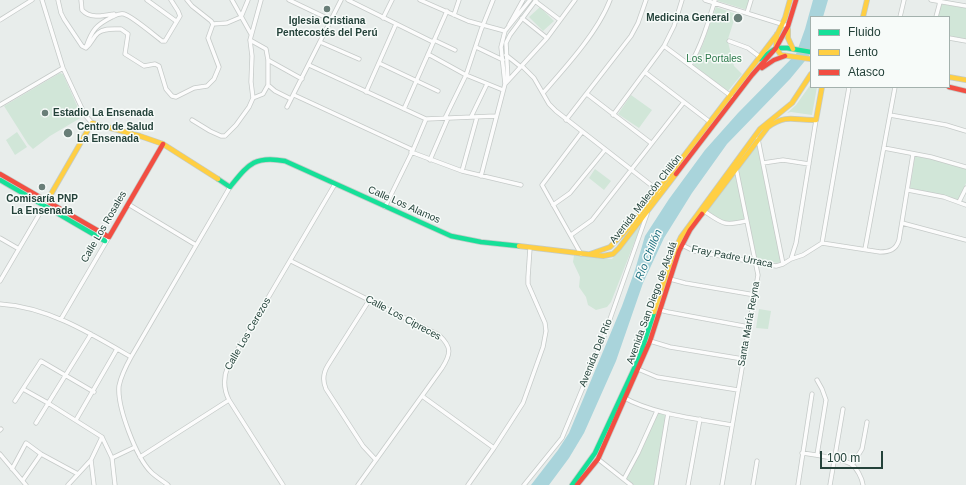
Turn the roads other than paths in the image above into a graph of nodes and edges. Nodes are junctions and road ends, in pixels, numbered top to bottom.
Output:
1 (32, 0) edge
2 (42, 0) edge
3 (58, 0) edge
4 (82, 0) edge
5 (147, 0) edge
6 (171, 0) edge
7 (187, 0) edge
8 (232, 0) edge
9 (248, 0) edge
10 (261, 0) edge
11 (289, 0) edge
12 (341, 0) edge
13 (348, 0) edge
14 (392, 0) edge
15 (420, 0) edge
16 (459, 0) edge
17 (493, 0) edge
18 (523, 0) edge
19 (530, 0) edge
20 (574, 0) edge
21 (610, 0) edge
22 (646, 0) edge
23 (682, 0) edge
24 (705, 0) edge
25 (751, 0) edge
26 (790, 0) edge
27 (796, 0) edge
28 (867, 0) edge
29 (904, 0) edge
30 (930, 0) edge
31 (535, 1) edge
32 (715, 1) edge
33 (427, 2) edge
34 (940, 2) junction
35 (966, 6) edge
36 (447, 11) junction
37 (119, 13) junction
38 (747, 13) junction
39 (454, 15) junction
40 (863, 16) edge
41 (900, 16) edge
42 (936, 16) edge
43 (241, 17) junction
44 (383, 18) junction
45 (522, 18) junction
46 (0, 20) edge
47 (331, 20) junction
48 (560, 20) junction
49 (176, 21) junction
50 (213, 24) junction
51 (396, 24) junction
52 (782, 24) junction
53 (484, 26) junction
54 (788, 26) junction
55 (506, 30) junction
56 (778, 33) junction
57 (251, 34) junction
58 (547, 38) junction
59 (950, 38) edge
60 (250, 40) junction
61 (434, 41) junction
62 (729, 41) dead end
63 (966, 41) edge
64 (320, 42) junction
65 (476, 46) junction
66 (664, 46) junction
67 (86, 48) junction
68 (776, 48) junction
69 (793, 49) junction
70 (455, 50) dead end
71 (810, 52) edge
72 (428, 54) junction
73 (506, 55) junction
74 (788, 56) junction
75 (760, 57) junction
76 (359, 59) dead end
77 (810, 59) edge
78 (268, 60) junction
79 (502, 60) junction
80 (379, 63) junction
81 (756, 63) junction
82 (308, 65) junction
83 (690, 65) junction
84 (521, 66) junction
85 (63, 68) junction
86 (646, 73) junction
87 (466, 75) junction
88 (752, 75) junction
89 (810, 76) edge
90 (950, 76) edge
91 (302, 79) junction
92 (966, 80) edge
93 (417, 81) junction
94 (506, 83) junction
95 (487, 84) junction
96 (268, 85) junction
97 (950, 87) edge
98 (822, 88) edge
99 (849, 88) edge
100 (895, 88) edge
101 (503, 90) junction
102 (438, 91) dead end
103 (966, 91) edge
104 (366, 92) junction
105 (543, 93) junction
106 (587, 94) junction
107 (294, 95) junction
108 (731, 96) junction
109 (253, 98) junction
110 (291, 100) junction
111 (684, 102) junction
112 (0, 105) edge
113 (287, 107) dead end
114 (404, 109) junction
115 (613, 115) junction
116 (890, 115) junction
117 (496, 116) junction
118 (471, 117) junction
119 (477, 117) junction
120 (446, 118) junction
121 (426, 119) junction
122 (192, 120) dead end
123 (566, 120) junction
124 (816, 120) junction
125 (710, 122) junction
126 (92, 123) junction
127 (966, 131) edge
128 (582, 132) junction
129 (758, 139) junction
130 (651, 143) junction
131 (163, 144) junction
132 (884, 148) junction
133 (605, 150) junction
134 (412, 151) junction
135 (913, 154) junction
136 (430, 160) junction
137 (734, 163) junction
138 (763, 163) junction
139 (809, 164) junction
140 (966, 167) edge
141 (736, 169) junction
142 (631, 170) junction
143 (462, 171) junction
144 (0, 174) edge
145 (481, 176) junction
146 (0, 180) edge
147 (335, 184) junction
148 (521, 185) dead end
149 (230, 187) junction
150 (966, 188) edge
151 (908, 190) junction
152 (659, 192) junction
153 (47, 201) junction
154 (959, 202) junction
155 (128, 204) junction
156 (552, 205) junction
157 (966, 205) edge
158 (44, 206) junction
159 (385, 207) junction
160 (648, 211) junction
161 (704, 212) junction
162 (746, 221) junction
163 (902, 223) junction
164 (570, 235) junction
165 (109, 237) junction
166 (0, 238) edge
167 (966, 240) edge
168 (105, 241) junction
169 (822, 243) junction
170 (196, 245) junction
171 (682, 245) junction
172 (530, 248) junction
173 (19, 249) junction
174 (865, 250) junction
175 (581, 254) junction
176 (589, 254) junction
177 (791, 259) junction
178 (291, 261) junction
179 (756, 262) junction
180 (783, 264) junction
181 (670, 279) junction
182 (0, 281) edge
183 (755, 295) junction
184 (370, 300) junction
185 (0, 304) edge
186 (660, 310) junction
187 (61, 319) junction
188 (749, 327) junction
189 (91, 334) junction
190 (650, 341) junction
191 (117, 349) junction
192 (131, 357) junction
193 (744, 359) junction
194 (638, 369) junction
195 (66, 375) junction
196 (817, 380) dead end
197 (23, 389) junction
198 (738, 390) junction
199 (94, 392) junction
200 (812, 394) dead end
201 (422, 396) junction
202 (623, 398) junction
203 (229, 400) junction
204 (15, 401) dead end
205 (48, 403) junction
206 (843, 409) dead end
207 (657, 411) junction
208 (668, 413) junction
209 (700, 419) junction
210 (76, 420) junction
211 (867, 422) dead end
212 (36, 423) dead end
213 (732, 425) junction
214 (102, 437) junction
215 (135, 447) junction
216 (494, 448) junction
217 (802, 453) junction
218 (0, 454) edge
219 (41, 454) junction
220 (817, 455) junction
221 (140, 457) junction
222 (112, 458) junction
223 (598, 459) junction
224 (834, 459) junction
225 (91, 460) junction
226 (376, 460) junction
227 (757, 461) dead end
228 (852, 464) junction
229 (12, 468) junction
230 (78, 474) junction
231 (624, 479) junction
232 (23, 480) junction
233 (26, 485) edge
234 (68, 485) edge
235 (94, 485) edge
236 (115, 485) edge
237 (168, 485) edge
238 (283, 485) edge
239 (358, 485) edge
240 (468, 485) edge
241 (524, 485) edge
242 (572, 485) edge
243 (578, 485) edge
244 (631, 485) edge
245 (656, 485) edge
246 (688, 485) edge
247 (722, 485) edge
248 (753, 485) edge
249 (798, 485) edge
250 (830, 485) edge
251 (863, 485) edge

1 - 46 street
2 - 85 street
3 - 67 street
4 - 37 street
5 - 49 street
6 - 49 street
7 - 50 street
8 - 43 street
9 - 43 street
10 - 57 street
11 - 47 street
12 - 47 street
13 - 44 street
14 - 44 street
15 - 33 street
16 - 39 street
17 - 53 street
18 - 55 street
19 - 55 street
20 - 48 street
21 - 105 street
22 - 106 street
23 - 66 street
24 - 32 street
25 - 38 street
26 - 52 street, Avenida Malecón Chillón
27 - 54 street, Avenida Malecón Chillón
28 - 40 street
29 - 41 street
30 - 34 street
31 - 45 street
31 - 48 street
32 - 38 street
32 - 83 street
33 - 36 street
34 - 35 street
34 - 42 street
36 - 39 street
36 - 61 street
37 - 49 street
37 - 67 street
38 - 52 street
39 - 53 street
43 - 50 street
43 - 57 street
44 - 51 street
45 - 58 street
45 - 73 street
47 - 64 street
48 - 58 street
50 - 67 street
51 - 61 street
51 - 80 street
52 - 54 street
52 - 56 street, Avenida Malecón Chillón
53 - 55 street
53 - 65 street
54 - 68 street, Avenida Malecón Chillón
54 - 69 street
55 - 79 street
56 - 68 street
56 - 75 street, Avenida Malecón Chillón
57 - 60 street
58 - 84 street
59 - 63 street
60 - 78 street
60 - 109 street
61 - 70 street
61 - 72 street
62 - 75 street
64 - 76 street
64 - 82 street
65 - 79 street
65 - 87 street
66 - 83 street
66 - 86 street
68 - 69 street
68 - 74 street
68 - 81 street
68 - 88 street, Avenida Malecón Chillón
69 - 71 street
72 - 87 street
72 - 93 street
73 - 84 street
73 - 94 street
74 - 77 street
74 - 88 street
75 - 81 street, Avenida Malecón Chillón
78 - 91 street
78 - 96 street
79 - 94 street
80 - 93 street
80 - 104 street
81 - 108 street, Avenida Malecón Chillón
82 - 91 street
82 - 104 street
83 - 108 street
84 - 94 street
84 - 105 street
85 - 112 street
85 - 126 street
86 - 111 street
86 - 115 street
87 - 95 street
87 - 120 street
88 - 152 street, Avenida Malecón Chillón
89 - 137 street, Avenida San Diego de Alcalá
90 - 92 street
91 - 107 street
93 - 102 street
93 - 114 street
94 - 101 street
95 - 101 street
95 - 118 street
96 - 109 street
96 - 110 street
97 - 103 street
98 - 124 street
99 - 169 street
100 - 116 street
101 - 117 street
104 - 114 street
105 - 123 street
106 - 115 street
106 - 123 street
107 - 110 street
107 - 134 street
108 - 125 street, Avenida Malecón Chillón
109 - 122 street
110 - 113 street
111 - 125 street
111 - 130 street
114 - 121 street
115 - 130 street
116 - 127 street
116 - 132 street
117 - 119 street
117 - 145 street
118 - 119 street
118 - 120 street
119 - 143 street
120 - 121 street
120 - 136 street
121 - 134 street
123 - 128 street
124 - 129 street, Avenida San Diego de Alcalá
124 - 139 street
125 - 152 street, Avenida Malecón Chillón
126 - 131 street
126 - 153 street
128 - 133 street
128 - 156 street
129 - 138 street
129 - 141 street, Avenida San Diego de Alcalá
130 - 142 street
131 - 149 street
131 - 155 street, Calle Los Rosales
132 - 135 street
132 - 174 street
133 - 142 street
133 - 156 street
134 - 136 street
134 - 159 street
135 - 140 street
135 - 151 street
136 - 143 street
137 - 141 street, Santa María Reyna
137 - 202 street, Avenida San Diego de Alcalá
138 - 139 street
138 - 180 street
139 - 177 street
141 - 161 street, Avenida San Diego de Alcalá
141 - 162 street, Santa María Reyna
142 - 152 street
142 - 164 street
143 - 145 street
144 - 153 street
145 - 148 street
146 - 158 street
147 - 149 street, Calle Los Alamos
147 - 159 street, Calle Los Alamos
147 - 178 street, Calle Los Cerezos
149 - 170 street
150 - 154 street
151 - 154 street
151 - 163 street
152 - 160 street, Avenida Malecón Chillón
152 - 176 street, Avenida Malecón Chillón
153 - 158 street
153 - 165 street
154 - 157 street
155 - 165 street, Calle Los Rosales
155 - 170 street
156 - 164 street
158 - 168 street
158 - 173 street
159 - 172 street, Calle Los Alamos
160 - 176 street, Avenida Malecón Chillón
160 - 241 street, Avenida Del Río
161 - 162 street
161 - 171 street, Avenida San Diego de Alcalá
162 - 179 street, Santa María Reyna
163 - 167 street
163 - 174 street
164 - 175 street
165 - 168 street, Calle Los Rosales
166 - 173 street
168 - 187 street, Calle Los Rosales
169 - 174 street
169 - 177 street, Fray Padre Urraca
170 - 192 street
171 - 179 street, Fray Padre Urraca
171 - 181 street, Avenida San Diego de Alcalá
172 - 175 street, Calle Los Alamos
172 - 216 street
173 - 182 street
175 - 176 street, Calle Los Alamos
177 - 180 street, Fray Padre Urraca
178 - 184 street, Calle Los Cipreces
178 - 203 street, Calle Los Cerezos
179 - 180 street, Fray Padre Urraca
179 - 183 street, Santa María Reyna
181 - 183 street
181 - 186 street, Avenida San Diego de Alcalá
183 - 188 street, Santa María Reyna
184 - 201 street, Calle Los Cipreces
184 - 226 street
185 - 187 street
186 - 188 street
186 - 190 street, Avenida San Diego de Alcalá
187 - 189 street
188 - 193 street, Santa María Reyna
189 - 191 street
189 - 195 street
190 - 193 street
190 - 194 street, Avenida San Diego de Alcalá
191 - 192 street
191 - 199 street
192 - 215 street
193 - 198 street, Santa María Reyna
194 - 198 street
194 - 202 street, Avenida San Diego de Alcalá
195 - 197 street
195 - 199 street
195 - 205 street
196 - 220 street
197 - 204 street
197 - 205 street
198 - 213 street, Santa María Reyna
199 - 210 street
200 - 217 street
201 - 216 street
201 - 226 street, Calle Los Cipreces
202 - 207 street
202 - 223 street, Avenida San Diego de Alcalá
202 - 242 street, Avenida San Diego de Alcalá
203 - 221 street
203 - 238 street, Calle Los Cerezos
205 - 210 street
205 - 212 street
206 - 224 street
207 - 208 street
207 - 231 street
208 - 209 street
208 - 245 street
209 - 213 street
209 - 246 street
210 - 214 street
211 - 228 street
213 - 247 street, Santa María Reyna
214 - 222 street
214 - 225 street
215 - 221 street
215 - 222 street
216 - 240 street
217 - 220 street
217 - 249 street
218 - 229 street
219 - 229 street
219 - 230 street
219 - 232 street
220 - 224 street
221 - 237 street
222 - 236 street
223 - 231 street
223 - 243 street, Avenida San Diego de Alcalá
224 - 228 street
224 - 250 street
225 - 230 street
225 - 235 street
226 - 239 street, Calle Los Cipreces
227 - 248 street
228 - 251 street
229 - 232 street
230 - 234 street
231 - 244 street
232 - 233 street

